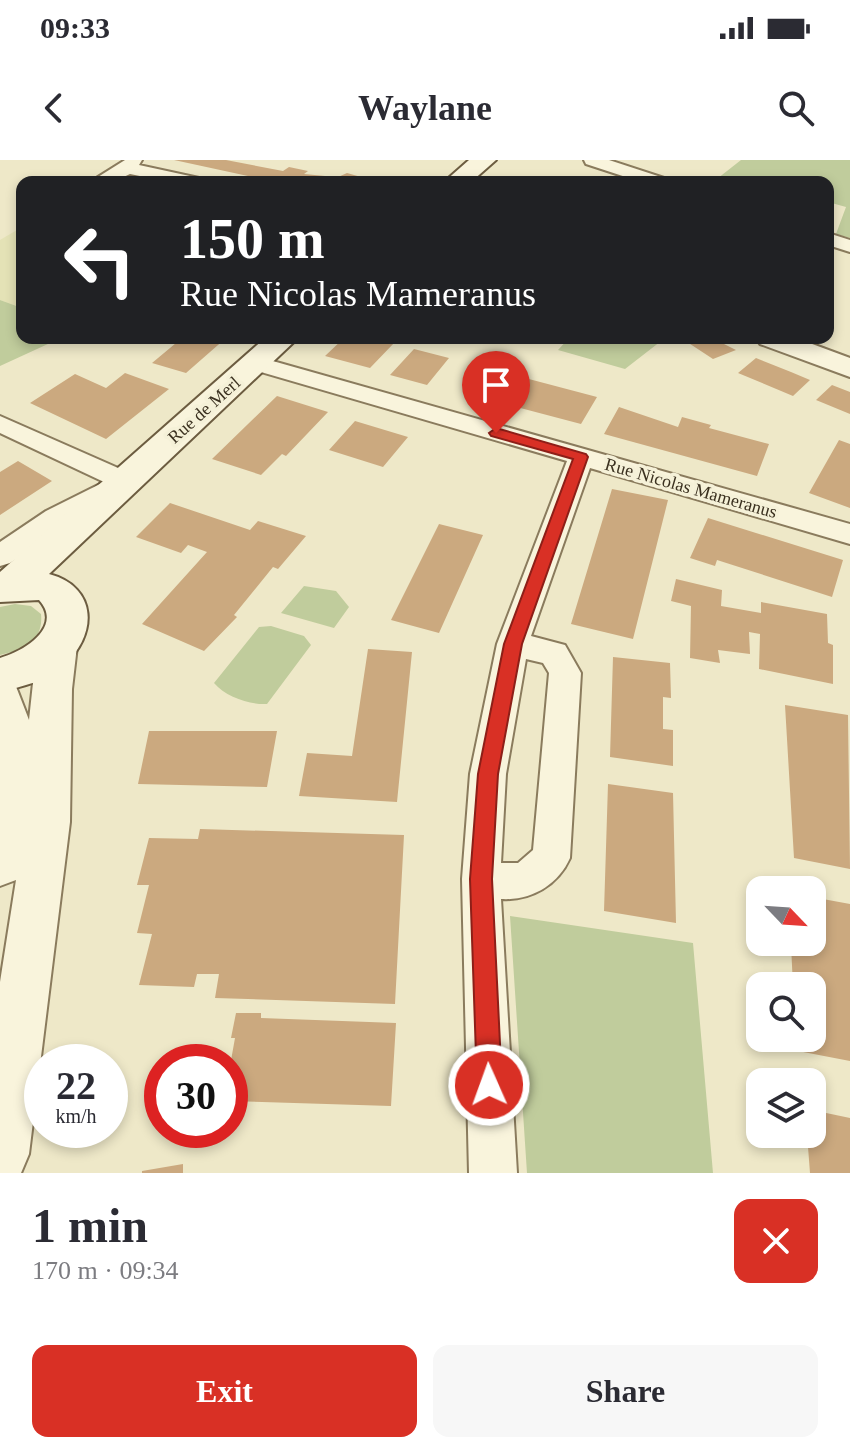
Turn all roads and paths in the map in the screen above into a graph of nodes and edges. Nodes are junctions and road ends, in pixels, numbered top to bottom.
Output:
1 (484, 160) edge
2 (592, 160) edge
3 (131, 164) edge
4 (110, 176) edge
5 (172, 176) edge
6 (464, 176) edge
7 (640, 176) edge
8 (276, 344) edge
9 (786, 344) edge
10 (255, 363) junction
11 (850, 368) edge
12 (0, 423) edge
13 (581, 457) junction
14 (125, 481) junction
15 (850, 534) edge
16 (4, 576) edge
17 (62, 597) junction
18 (513, 644) junction
19 (57, 646) junction
20 (0, 675) edge
21 (0, 696) edge
22 (6, 772) edge
23 (0, 864) edge
24 (481, 879) junction
25 (0, 1154) edge
26 (493, 1173) edge

1 - 6 main road
2 - 7 street
3 - 4 street
3 - 5 street
8 - 10 main road, Rue de Merl
9 - 11 street
10 - 13 street, Rue Nicolas Mameranus
10 - 14 main road, Rue de Merl
12 - 14 street
13 - 15 street, Rue Nicolas Mameranus
13 - 18 street
14 - 16 main road, Rue de Merl
14 - 17 main road, Rue de Merl
16 - 17 main road, Rue de Merl
17 - 19 main road, Rue de Merl
18 - 24 street
18 - 24 street
19 - 20 main road
19 - 25 street
21 - 22 street
22 - 23 street
24 - 26 street

